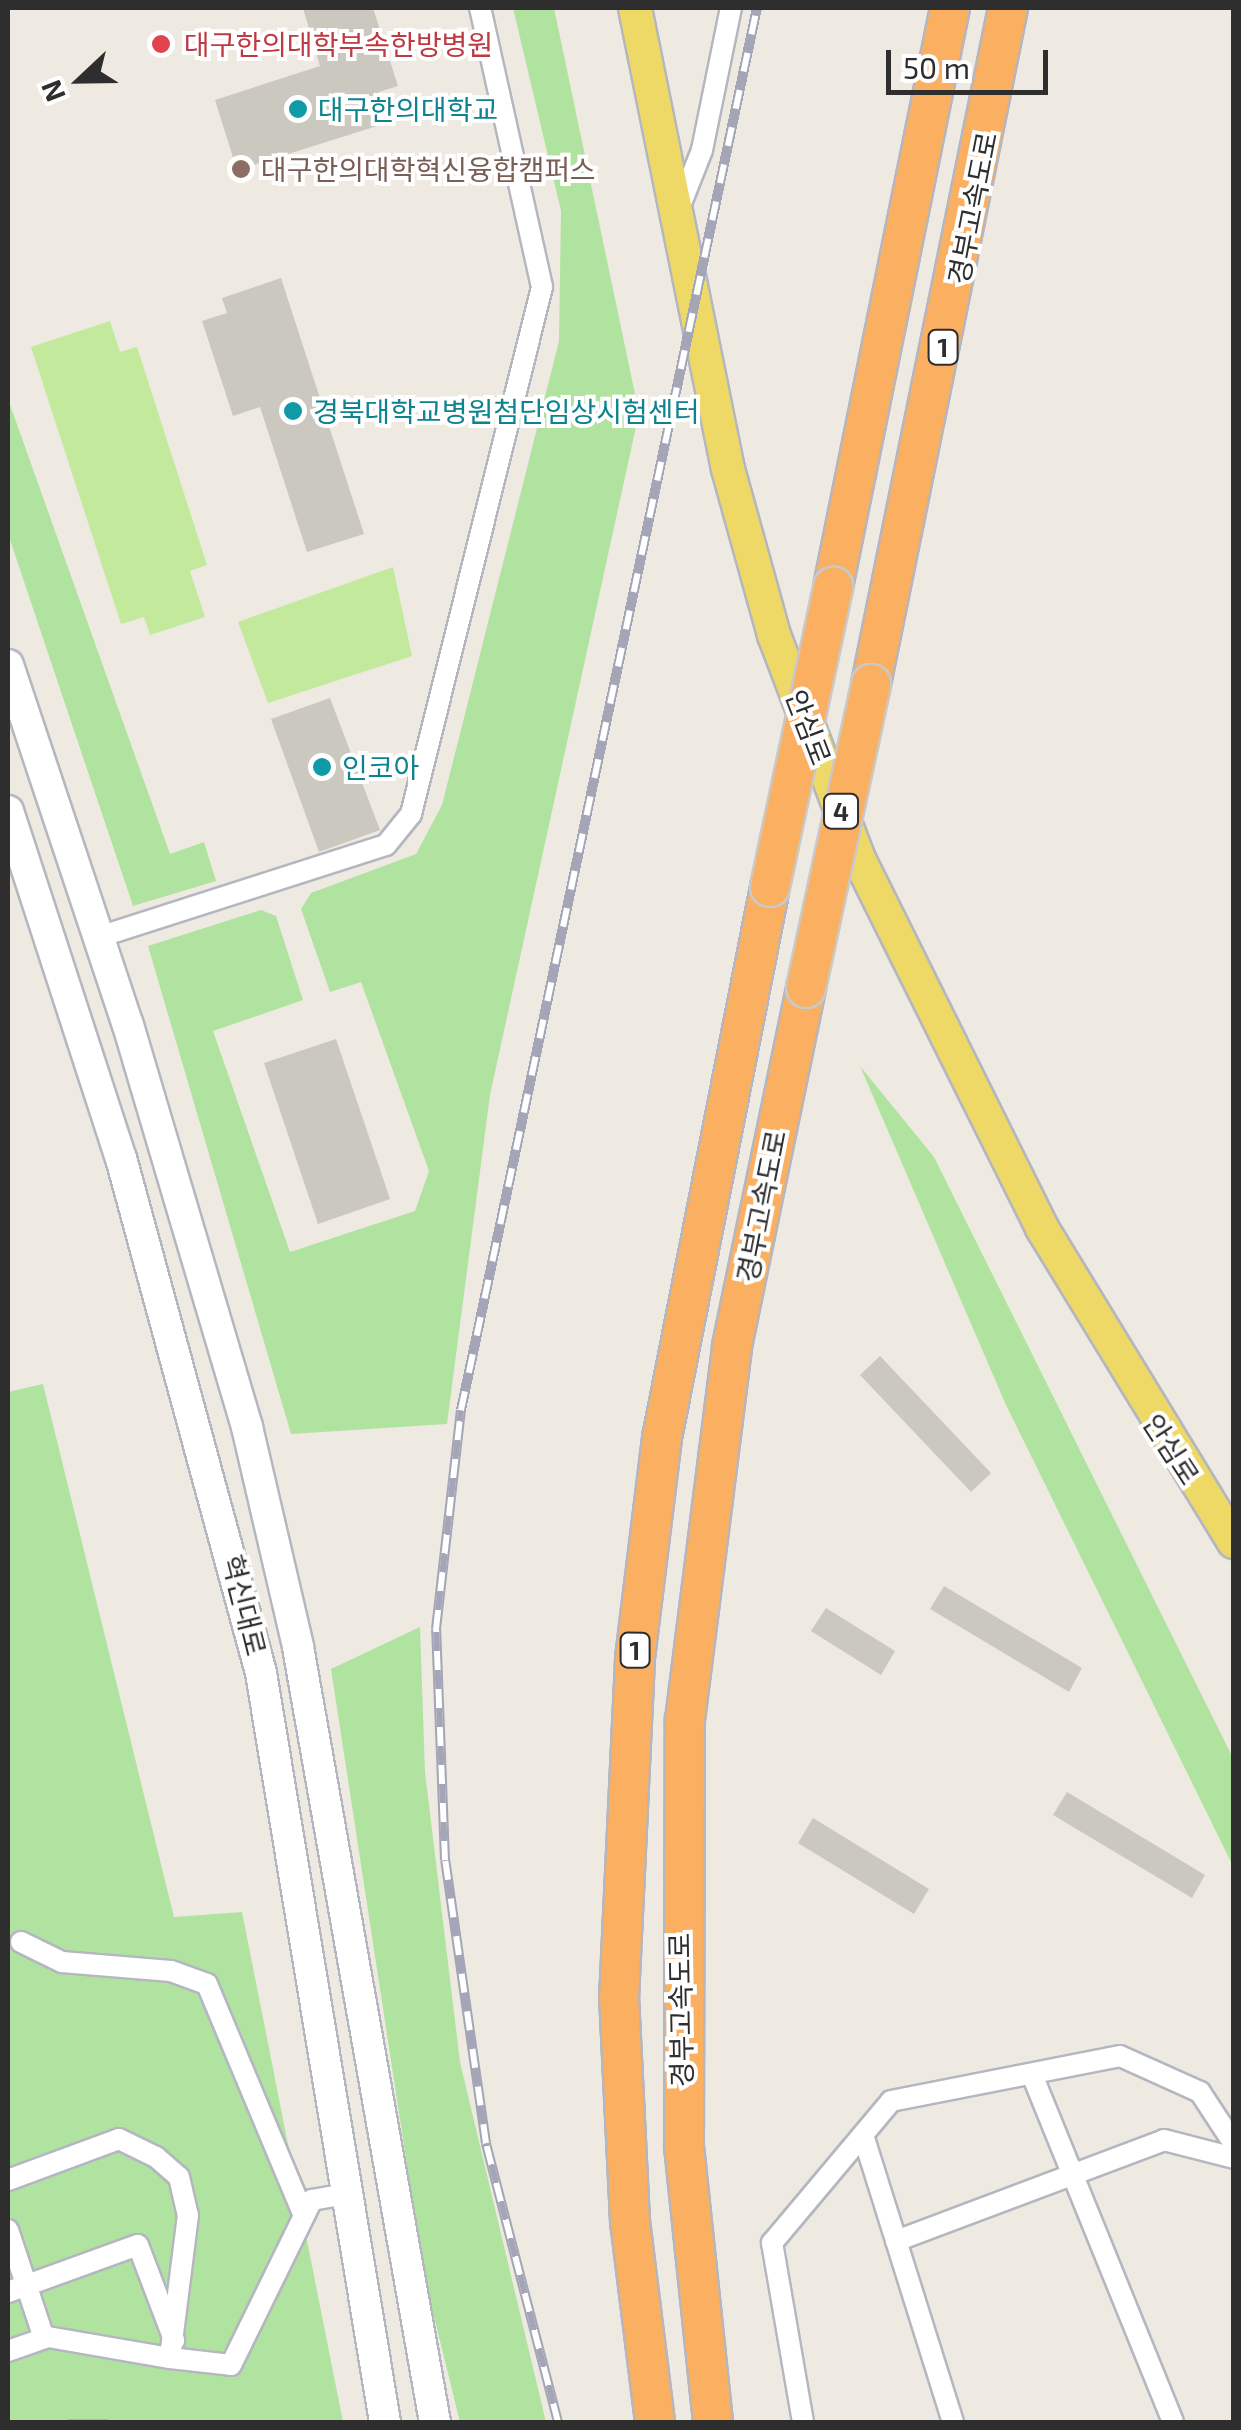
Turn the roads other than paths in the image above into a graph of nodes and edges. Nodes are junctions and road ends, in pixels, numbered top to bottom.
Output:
1 (480, 8) edge
2 (635, 8) edge
3 (731, 8) edge
4 (950, 8) edge
5 (1008, 8) edge
6 (677, 213) junction
7 (8, 665) edge
8 (8, 810) edge
9 (99, 937) junction
10 (1234, 1542) edge
11 (21, 1942) dead end
12 (1034, 2077) junction
13 (862, 2134) junction
14 (1234, 2144) edge
15 (1234, 2158) edge
16 (1074, 2177) junction
17 (8, 2180) edge
18 (346, 2194) junction
19 (304, 2216) junction
20 (8, 2230) edge
21 (896, 2242) junction
22 (17, 2288) edge
23 (44, 2338) junction
24 (172, 2349) junction
25 (8, 2351) edge
26 (385, 2422) edge
27 (435, 2422) edge
28 (654, 2422) edge
29 (713, 2422) edge
30 (803, 2422) edge
31 (952, 2422) edge
32 (1173, 2422) edge

1 - 9 street
2 - 6 main road, 안심로 / 4
3 - 6 street
4 - 28 highway, 경부고속도로 / 1, bridge
5 - 29 highway, 경부고속도로 / 1, bridge
6 - 10 main road, 안심로 / 4
7 - 9 main road
8 - 18 main road, 혁신대로
9 - 27 main road
11 - 19 street
12 - 13 street
12 - 14 street
12 - 16 street
13 - 21 street
13 - 30 street
15 - 16 street
16 - 21 street
16 - 32 street
17 - 24 street
18 - 19 street
18 - 26 main road, 혁신대로
19 - 24 street
20 - 22 street
21 - 31 street
22 - 23 street
22 - 24 street
23 - 24 street
23 - 25 street

